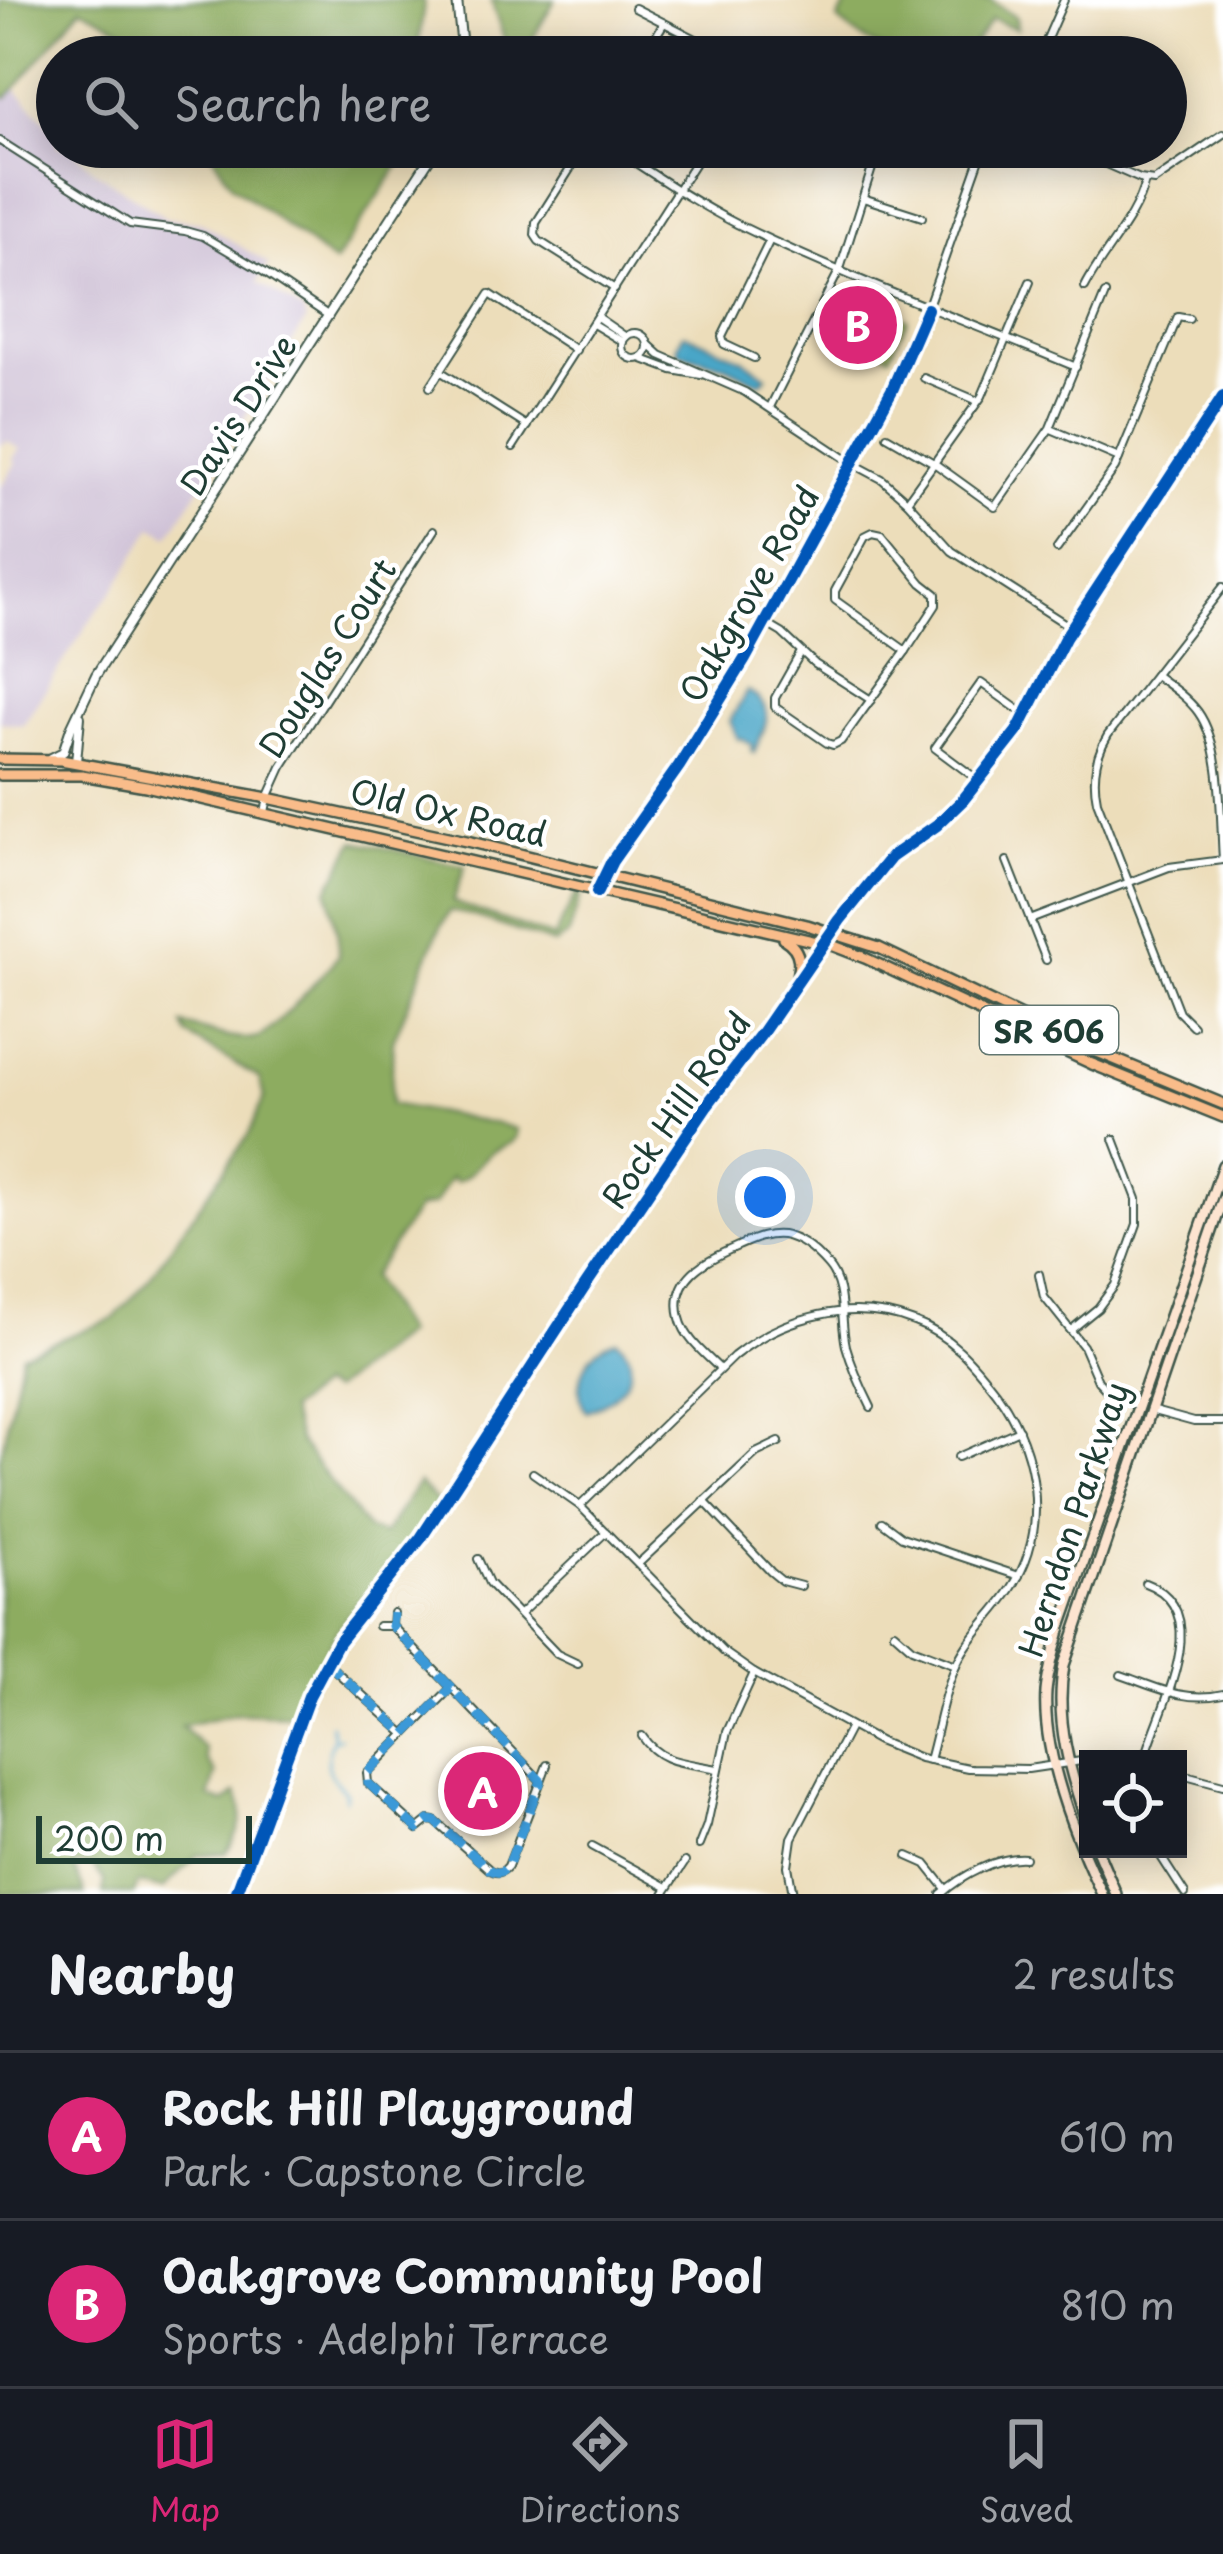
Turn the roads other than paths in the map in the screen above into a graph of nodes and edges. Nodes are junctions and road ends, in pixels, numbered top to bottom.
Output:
1 (458, 0) edge
2 (1064, 0) edge
3 (635, 8) dead end
4 (664, 23) junction
5 (461, 36) edge
6 (656, 36) edge
7 (690, 36) edge
8 (1048, 36) edge
9 (1223, 134) edge
10 (0, 141) edge
11 (1187, 157) edge
12 (36, 164) edge
13 (42, 168) edge
14 (424, 168) edge
15 (571, 168) edge
16 (644, 168) edge
17 (692, 168) edge
18 (872, 168) edge
19 (977, 168) edge
20 (1118, 168) edge
21 (1170, 168) edge
22 (1150, 181) junction
23 (679, 190) junction
24 (863, 197) junction
25 (922, 217) dead end
26 (770, 240) junction
27 (841, 269) junction
28 (1030, 282) dead end
29 (1085, 287) dead end
30 (615, 289) junction
31 (1105, 294) dead end
32 (927, 309) junction
33 (329, 316) junction
34 (1189, 319) dead end
35 (595, 320) junction
36 (1006, 338) junction
37 (624, 340) junction
38 (648, 344) junction
39 (576, 350) junction
40 (640, 358) junction
41 (754, 358) dead end
42 (1076, 367) junction
43 (440, 371) junction
44 (705, 376) junction
45 (924, 378) dead end
46 (430, 387) dead end
47 (1223, 397) edge
48 (978, 401) junction
49 (770, 407) junction
50 (527, 426) junction
51 (1050, 428) junction
52 (887, 436) dead end
53 (513, 447) dead end
54 (1119, 458) junction
55 (852, 463) junction
56 (934, 464) junction
57 (908, 501) junction
58 (434, 530) dead end
59 (1057, 549) dead end
60 (1223, 586) edge
61 (765, 622) junction
62 (1072, 628) junction
63 (906, 651) junction
64 (801, 652) junction
65 (1155, 675) junction
66 (871, 700) junction
67 (80, 709) junction
68 (1027, 716) junction
69 (49, 758) junction
70 (0, 759) edge
71 (76, 762) junction
72 (55, 774) junction
73 (0, 775) edge
74 (978, 780) junction
75 (268, 797) junction
76 (265, 812) junction
77 (1223, 860) edge
78 (1007, 861) dead end
79 (604, 876) junction
80 (1128, 883) junction
81 (597, 892) junction
82 (1030, 920) junction
83 (768, 932) junction
84 (832, 932) junction
85 (824, 943) junction
86 (1046, 960) dead end
87 (794, 987) junction
88 (1192, 1026) dead end
89 (1223, 1104) edge
90 (1223, 1118) edge
91 (1114, 1138) dead end
92 (1223, 1166) edge
93 (1223, 1199) edge
94 (1039, 1274) dead end
95 (841, 1312) junction
96 (1071, 1330) junction
97 (720, 1370) junction
98 (1138, 1406) junction
99 (871, 1407) dead end
100 (1150, 1411) junction
101 (1223, 1422) edge
102 (1018, 1430) junction
103 (779, 1442) dead end
104 (958, 1457) dead end
105 (533, 1473) dead end
106 (704, 1502) junction
107 (580, 1506) junction
108 (882, 1522) dead end
109 (606, 1532) junction
110 (478, 1559) dead end
111 (638, 1564) junction
112 (1018, 1576) junction
113 (1145, 1583) dead end
114 (801, 1586) dead end
115 (393, 1612) dead end
116 (520, 1614) junction
117 (378, 1626) dead end
118 (392, 1626) junction
119 (894, 1632) dead end
120 (326, 1662) junction
121 (578, 1664) dead end
122 (956, 1665) junction
123 (754, 1673) junction
124 (1120, 1675) dead end
125 (451, 1688) junction
126 (1167, 1693) junction
127 (1223, 1694) edge
128 (851, 1726) junction
129 (404, 1733) junction
130 (643, 1736) dead end
131 (1148, 1750) edge
132 (929, 1760) junction
133 (1079, 1762) edge
134 (1070, 1764) junction
135 (547, 1765) dead end
136 (1056, 1766) junction
137 (718, 1769) junction
138 (1187, 1775) edge
139 (541, 1780) junction
140 (1223, 1785) edge
141 (1079, 1795) edge
142 (699, 1845) dead end
143 (592, 1846) dead end
144 (908, 1856) dead end
145 (1025, 1858) dead end
146 (1100, 1858) edge
147 (1162, 1858) edge
148 (685, 1862) dead end
149 (666, 1891) edge
150 (944, 1892) edge
151 (236, 1894) edge
152 (793, 1894) edge
153 (1102, 1894) edge
154 (1116, 1894) edge
155 (1185, 1894) edge

1 - 5 street
2 - 8 street
3 - 4 street
4 - 6 street
4 - 7 street
9 - 11 street
10 - 12 street
13 - 33 street
14 - 33 street, Davis Drive
15 - 30 street
16 - 23 street
17 - 23 street
18 - 24 street
19 - 32 street, Oakgrove Road
20 - 22 street
21 - 22 street
22 - 29 street
23 - 26 street
23 - 30 street
24 - 25 street
24 - 27 street
26 - 27 street
26 - 41 street
27 - 32 street
27 - 49 street
28 - 36 street
30 - 35 street
31 - 42 street
32 - 36 street
32 - 55 street, Oakgrove Road
33 - 67 street, Davis Drive
34 - 54 street
35 - 37 street
35 - 39 street
36 - 42 street
36 - 48 street
37 - 38 street
37 - 40 street
38 - 40 street
38 - 44 street
39 - 43 street
39 - 50 street
40 - 44 street
42 - 51 street
43 - 46 street
43 - 50 street
44 - 49 street
45 - 48 street
47 - 62 street, Rock Hill Road
48 - 56 street
49 - 55 street
50 - 53 street
51 - 54 street
51 - 56 street
52 - 56 street
54 - 59 street
55 - 57 street
55 - 61 street, Oakgrove Road
56 - 57 street
57 - 62 street
58 - 75 street, Douglas Court
60 - 65 street
61 - 64 street
61 - 79 street, Oakgrove Road
62 - 68 street, Rock Hill Road
63 - 63 street
63 - 66 street
64 - 66 street
64 - 66 street
65 - 77 street
65 - 80 street
67 - 69 street, Davis Drive
67 - 71 street, Davis Drive
68 - 74 street, Rock Hill Road
68 - 74 street
69 - 70 main road, Old Ox Road / SR 606
69 - 71 main road, Old Ox Road / SR 606
71 - 72 main road
71 - 75 main road, Old Ox Road / SR 606
72 - 73 main road, Old Ox Road / SR 606
72 - 76 main road, Old Ox Road / SR 606
74 - 84 street, Rock Hill Road
75 - 76 street, Douglas Court
75 - 79 main road, Old Ox Road / SR 606
76 - 81 main road, Old Ox Road / SR 606
77 - 80 street
78 - 82 street
79 - 81 street, Oakgrove Road
79 - 84 main road, Old Ox Road / SR 606
80 - 82 street
80 - 88 street
81 - 83 main road, Old Ox Road / SR 606
82 - 86 street
83 - 85 main road, Old Ox Road / SR 606
83 - 87 main road
84 - 85 street, Rock Hill Road
84 - 89 main road, Old Ox Road / SR 606
85 - 87 street, Rock Hill Road
85 - 90 main road, Old Ox Road / SR 606
87 - 120 street, Rock Hill Road
91 - 96 street
92 - 98 main road, Herndon Parkway
93 - 100 main road, Herndon Parkway
94 - 96 street
95 - 97 street
95 - 97 street
95 - 99 street
95 - 102 street
96 - 98 street
97 - 107 street
98 - 100 street
98 - 136 main road, Herndon Parkway
100 - 101 street
100 - 134 main road, Herndon Parkway
102 - 104 street
102 - 112 street
103 - 106 street
105 - 107 street
106 - 111 street
106 - 114 street
107 - 109 street
108 - 112 street
109 - 111 street
109 - 116 street
110 - 116 street
111 - 123 street
112 - 122 street
113 - 126 street
115 - 118 street
116 - 121 street
117 - 118 street
118 - 125 street
119 - 122 street
120 - 129 street
120 - 151 street, Rock Hill Road
122 - 132 street
123 - 128 street
123 - 137 street
124 - 126 street
125 - 129 street
125 - 139 street
126 - 127 street
126 - 131 street
128 - 132 street
128 - 152 street
129 - 139 street
130 - 137 street
132 - 136 street
133 - 134 street
134 - 136 street
134 - 141 main road, Herndon Parkway
135 - 139 street
136 - 153 main road, Herndon Parkway
137 - 142 street
138 - 140 street
143 - 149 street
144 - 150 street
145 - 150 street
146 - 154 main road
147 - 155 street
148 - 149 street

